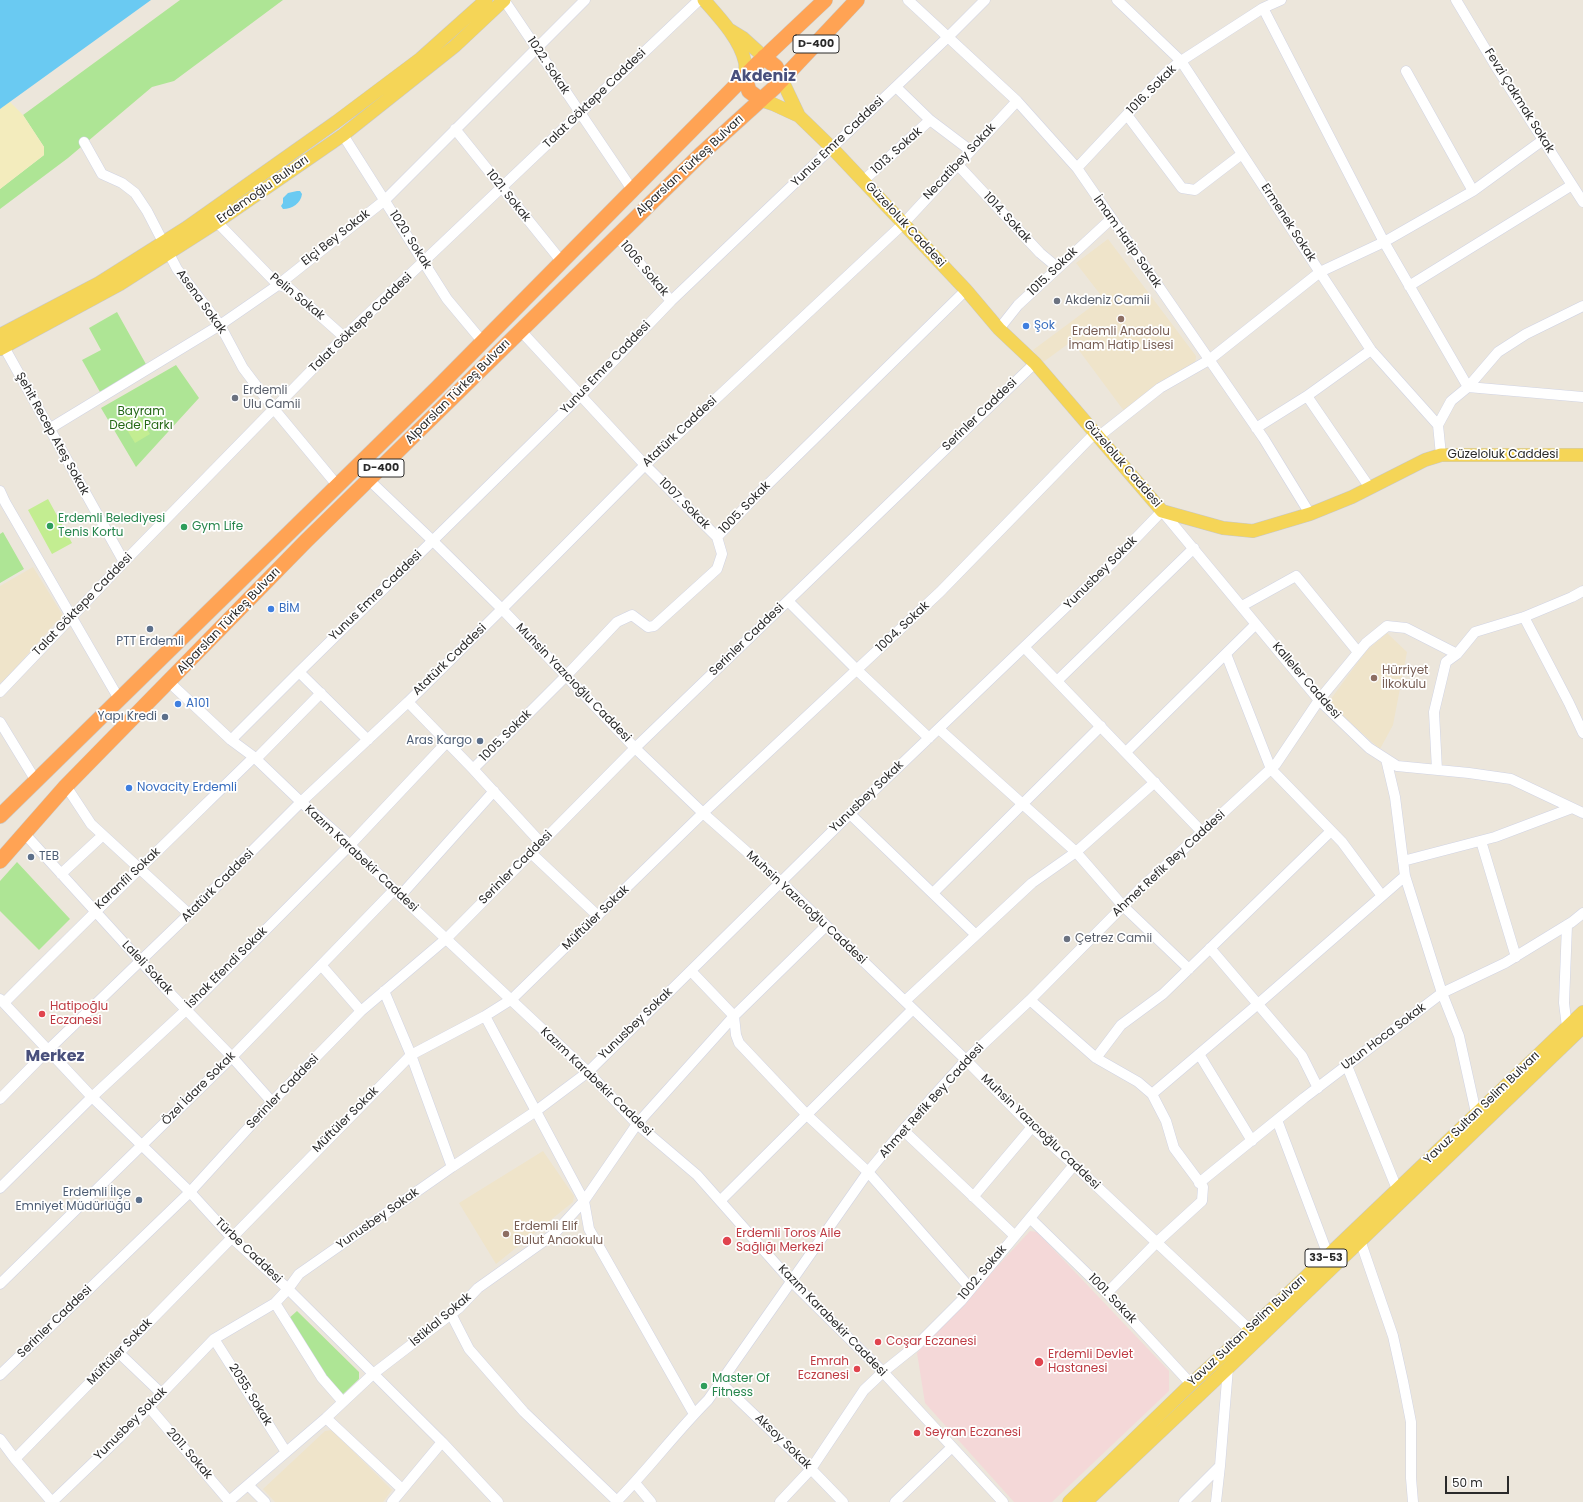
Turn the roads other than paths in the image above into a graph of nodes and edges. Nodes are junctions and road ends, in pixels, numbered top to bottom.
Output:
1 (486, 0) edge
2 (504, 0) edge
3 (585, 0) edge
4 (699, 0) edge
5 (704, 0) edge
6 (825, 0) edge
7 (857, 0) edge
8 (908, 0) edge
9 (985, 0) edge
10 (1117, 0) edge
11 (1280, 0) edge
12 (1456, 0) edge
13 (1263, 8) junction
14 (728, 29) junction
15 (948, 37) junction
16 (536, 48) junction
17 (764, 57) junction
18 (1181, 61) junction
19 (1406, 71) dead end
20 (745, 77) junction
21 (782, 80) junction
22 (896, 86) junction
23 (761, 100) junction
24 (1017, 101) junction
25 (580, 113) junction
26 (1127, 115) junction
27 (799, 116) junction
28 (930, 120) junction
29 (455, 129) junction
30 (343, 135) junction
31 (1543, 140) junction
32 (84, 142) dead end
33 (832, 148) junction
34 (971, 151) junction
35 (1242, 154) junction
36 (958, 165) junction
37 (1077, 168) junction
38 (863, 181) junction
39 (1572, 185) junction
40 (502, 188) junction
41 (633, 191) junction
42 (1473, 191) junction
43 (385, 200) junction
44 (1583, 202) edge
45 (1111, 219) junction
46 (217, 222) junction
47 (903, 224) junction
48 (617, 236) junction
49 (163, 241) junction
50 (1384, 242) junction
51 (168, 253) junction
52 (424, 261) junction
53 (562, 262) junction
54 (1058, 268) junction
55 (1320, 272) junction
56 (278, 285) junction
57 (1409, 286) junction
58 (966, 290) junction
59 (671, 301) junction
60 (1583, 306) edge
61 (220, 325) junction
62 (999, 329) junction
63 (520, 330) junction
64 (344, 338) junction
65 (482, 341) junction
66 (1, 344) edge
67 (1370, 350) junction
68 (1209, 360) junction
69 (1035, 363) junction
70 (1468, 387) junction
71 (581, 395) junction
72 (1307, 396) junction
73 (1583, 397) edge
74 (274, 409) junction
75 (1438, 425) junction
76 (1256, 428) junction
77 (50, 429) junction
78 (1097, 435) junction
79 (1441, 455) junction
80 (1583, 455) edge
81 (645, 464) junction
82 (369, 480) junction
83 (337, 484) junction
84 (1370, 488) junction
85 (0, 491) edge
86 (1162, 511) junction
87 (1310, 514) junction
88 (717, 537) junction
89 (433, 541) junction
90 (1194, 548) junction
91 (124, 562) junction
92 (1583, 591) edge
93 (788, 601) junction
94 (1242, 606) junction
95 (502, 609) junction
96 (72, 617) junction
97 (1524, 617) junction
98 (1256, 624) junction
99 (1024, 647) junction
100 (1358, 652) junction
101 (1226, 654) junction
102 (1457, 654) junction
103 (857, 670) junction
104 (299, 672) junction
105 (567, 675) junction
106 (1058, 681) junction
107 (169, 682) junction
108 (0, 692) edge
109 (321, 694) junction
110 (119, 699) junction
111 (1319, 700) junction
112 (408, 702) junction
113 (0, 722) edge
114 (1101, 726) junction
115 (939, 729) junction
116 (1583, 731) edge
117 (929, 738) junction
118 (231, 740) junction
119 (368, 740) junction
120 (447, 742) junction
121 (635, 748) junction
122 (1126, 752) junction
123 (255, 758) junction
124 (1386, 759) junction
125 (473, 769) junction
126 (1271, 769) junction
127 (1437, 770) junction
128 (36, 781) junction
129 (1155, 782) junction
130 (66, 786) junction
131 (494, 791) junction
132 (301, 802) junction
133 (1022, 803) junction
134 (1572, 808) junction
135 (1583, 813) edge
136 (703, 814) junction
137 (850, 814) junction
138 (0, 816) edge
139 (1331, 831) junction
140 (1202, 832) junction
141 (24, 834) junction
142 (103, 835) junction
143 (1481, 841) junction
144 (541, 843) junction
145 (350, 845) junction
146 (1076, 852) junction
147 (531, 854) junction
148 (0, 861) edge
149 (1403, 861) junction
150 (140, 870) junction
151 (61, 874) junction
152 (1405, 876) junction
153 (781, 882) junction
154 (397, 893) junction
155 (933, 893) junction
156 (1382, 896) junction
157 (1123, 906) junction
158 (95, 911) junction
159 (1583, 913) edge
160 (189, 914) junction
161 (598, 916) junction
162 (1567, 925) junction
163 (826, 926) junction
164 (976, 935) junction
165 (447, 938) junction
166 (1210, 948) junction
167 (1516, 957) junction
168 (140, 962) junction
169 (321, 965) junction
170 (1189, 969) junction
171 (690, 972) junction
172 (384, 991) junction
173 (1442, 993) junction
174 (512, 999) junction
175 (1030, 1000) junction
176 (2, 1001) edge
177 (905, 1001) junction
178 (1257, 1005) junction
179 (913, 1009) junction
180 (186, 1010) junction
181 (361, 1011) junction
182 (1583, 1012) edge
183 (485, 1016) junction
184 (734, 1016) junction
185 (1567, 1027) junction
186 (1583, 1027) edge
187 (48, 1050) junction
188 (1199, 1054) junction
189 (411, 1055) junction
190 (232, 1057) junction
191 (1096, 1058) junction
192 (966, 1060) junction
193 (1347, 1066) junction
194 (588, 1072) junction
195 (1318, 1088) junction
196 (1152, 1094) junction
197 (92, 1097) junction
198 (0, 1099) edge
199 (272, 1102) junction
200 (536, 1111) junction
201 (1476, 1113) junction
202 (806, 1115) junction
203 (1277, 1120) junction
204 (637, 1124) junction
205 (1032, 1127) junction
206 (903, 1130) junction
207 (1252, 1140) junction
208 (141, 1146) junction
209 (1074, 1164) junction
210 (452, 1166) junction
211 (868, 1172) junction
212 (1199, 1183) junction
213 (0, 1188) edge
214 (1397, 1189) junction
215 (190, 1192) junction
216 (973, 1197) junction
217 (584, 1201) junction
218 (720, 1201) junction
219 (1030, 1218) junction
220 (1015, 1236) junction
221 (231, 1237) junction
222 (1360, 1240) junction
223 (1157, 1242) junction
224 (1328, 1255) junction
225 (791, 1281) junction
226 (0, 1284) edge
227 (288, 1289) junction
228 (970, 1289) junction
229 (1107, 1293) junction
230 (275, 1303) junction
231 (451, 1314) junction
232 (1250, 1330) junction
233 (214, 1339) junction
234 (119, 1353) junction
235 (1228, 1368) junction
236 (883, 1372) junction
237 (374, 1374) junction
238 (0, 1375) edge
239 (721, 1383) junction
240 (1191, 1384) junction
241 (162, 1394) junction
242 (343, 1402) junction
243 (149, 1407) junction
244 (694, 1414) junction
245 (326, 1418) junction
246 (0, 1439) edge
247 (442, 1442) junction
248 (952, 1447) junction
249 (286, 1452) junction
250 (15, 1458) junction
251 (1220, 1466) junction
252 (811, 1469) junction
253 (634, 1483) junction
254 (248, 1485) junction
255 (402, 1489) junction
256 (229, 1501) edge
257 (617, 1501) edge
258 (52, 1502) edge
259 (265, 1502) edge
260 (392, 1502) edge
261 (498, 1502) edge
262 (651, 1502) edge
263 (780, 1502) edge
264 (843, 1502) edge
265 (895, 1502) edge
266 (1003, 1502) edge
267 (1069, 1502) edge
268 (1086, 1502) edge
269 (1184, 1502) edge
270 (1216, 1502) edge
271 (1413, 1502) edge

1 - 49 main road, Erdemoğlu Bulvarı
2 - 16 street, 1022. Sokak
2 - 30 main road, Erdemoğlu Bulvarı
3 - 16 street, Elçi Bey Sokak
4 - 25 street, Talat Göktepe Caddesi
5 - 14 main road
6 - 17 highway, Alparslan Türkeş Bulvarı / D-400
7 - 21 highway, Alparslan Türkeş Bulvarı / D-400
8 - 15 street, İmam Hatip Sokak
9 - 15 street, Yunus Emre Caddesi
10 - 18 street, Ermenek Sokak
11 - 13 street, 1016. Sokak
12 - 31 street, Fevzi Çakmak Sokak
13 - 18 street, 1016. Sokak
13 - 50 street
14 - 17 main road
14 - 20 main road
15 - 22 street, Yunus Emre Caddesi
15 - 24 street, İmam Hatip Sokak
16 - 25 street, 1022. Sokak
16 - 29 street, Elçi Bey Sokak
17 - 20 highway, Alparslan Türkeş Bulvarı / D-400
17 - 21 highway
18 - 26 street, 1016. Sokak
18 - 35 street, Ermenek Sokak
19 - 42 street
20 - 23 highway
20 - 41 highway, Alparslan Türkeş Bulvarı / D-400
21 - 23 highway, Alparslan Türkeş Bulvarı / D-400
21 - 27 main road, Güzeloluk Caddesi
22 - 28 street
22 - 33 street, Yunus Emre Caddesi
23 - 27 main road, Güzeloluk Caddesi
23 - 48 highway, Alparslan Türkeş Bulvarı / D-400
24 - 34 street, Necatibey Sokak
24 - 37 street, İmam Hatip Sokak
25 - 40 street, Talat Göktepe Caddesi
25 - 41 street, 1022. Sokak
26 - 35 street
26 - 37 street, 1016. Sokak
27 - 33 main road, Güzeloluk Caddesi
28 - 34 street
28 - 38 street, 1013. Sokak
29 - 40 street, 1021. Sokak
29 - 43 street, Elçi Bey Sokak
30 - 43 street, 1020. Sokak
30 - 46 main road, Erdemoğlu Bulvarı
31 - 39 street, Fevzi Çakmak Sokak
31 - 42 street, 1004. Sokak
32 - 49 street, Asena Sokak
33 - 38 main road, Güzeloluk Caddesi
33 - 59 street, Yunus Emre Caddesi
34 - 36 street, Necatibey Sokak
35 - 55 street, Ermenek Sokak
36 - 47 street, Necatibey Sokak
36 - 54 street, 1014. Sokak
37 - 45 street, İmam Hatip Sokak
38 - 47 main road, Güzeloluk Caddesi
39 - 44 street, Fevzi Çakmak Sokak
39 - 57 street
40 - 52 street, Talat Göktepe Caddesi
40 - 53 street, 1021. Sokak
41 - 53 highway, Alparslan Türkeş Bulvarı / D-400
42 - 50 street, 1004. Sokak
43 - 52 street, 1020. Sokak
43 - 56 street, Elçi Bey Sokak
45 - 54 street, 1015. Sokak
45 - 68 street, İmam Hatip Sokak
46 - 51 main road, Erdemoğlu Bulvarı
46 - 56 street, Pelin Sokak
47 - 58 main road, Güzeloluk Caddesi
47 - 81 street, Atatürk Caddesi
48 - 59 street, 1006. Sokak
48 - 63 highway, Alparslan Türkeş Bulvarı / D-400
49 - 51 street, Asena Sokak
49 - 66 main road, Erdemoğlu Bulvarı
50 - 55 street, 1004. Sokak
50 - 57 street
51 - 61 street, Asena Sokak
51 - 66 main road, Erdemoğlu Bulvarı
52 - 64 street, Talat Göktepe Caddesi
52 - 65 street, 1020. Sokak
53 - 65 highway, Alparslan Türkeş Bulvarı / D-400
54 - 62 street, 1015. Sokak
55 - 67 street, Ermenek Sokak
55 - 68 street, 1004. Sokak
56 - 61 street, Elçi Bey Sokak
56 - 64 street, Pelin Sokak
57 - 70 street
58 - 62 main road, Güzeloluk Caddesi
58 - 88 street, 1005. Sokak
59 - 71 street, Yunus Emre Caddesi
60 - 70 street
61 - 74 street, Asena Sokak
61 - 77 street, Elçi Bey Sokak
62 - 69 main road, Güzeloluk Caddesi
63 - 71 street, 1007. Sokak
63 - 82 highway, Alparslan Türkeş Bulvarı / D-400
64 - 74 street, Talat Göktepe Caddesi
65 - 83 highway, Alparslan Türkeş Bulvarı / D-400
66 - 77 street, Şehit Recep Ateş Sokak
67 - 72 street
67 - 75 street, Ermenek Sokak
68 - 76 street, İmam Hatip Sokak
68 - 78 street, 1004. Sokak
69 - 78 main road, Güzeloluk Caddesi
69 - 93 street, Serinler Caddesi
70 - 73 street
70 - 75 street
71 - 81 street, 1007. Sokak
71 - 89 street, Yunus Emre Caddesi
72 - 76 street
72 - 84 street
74 - 83 street, Asena Sokak
74 - 91 street, Talat Göktepe Caddesi
75 - 79 street
76 - 87 street, İmam Hatip Sokak
77 - 91 street, Şehit Recep Ateş Sokak
78 - 86 main road, Güzeloluk Caddesi
78 - 103 street, 1004. Sokak
79 - 80 main road, Güzeloluk Caddesi
79 - 84 main road, Güzeloluk Caddesi
81 - 88 street, 1007. Sokak
81 - 95 street, Atatürk Caddesi
82 - 89 street, Muhsin Yazıcıoğlu Caddesi
82 - 107 highway, Alparslan Türkeş Bulvarı / D-400
83 - 110 highway, Alparslan Türkeş Bulvarı / D-400
84 - 87 main road, Güzeloluk Caddesi
85 - 96 street
86 - 87 main road, Güzeloluk Caddesi
86 - 90 street, Kalleler Caddesi
86 - 99 street, Yunusbey Sokak
88 - 105 street, 1005. Sokak
89 - 95 street, Muhsin Yazıcıoğlu Caddesi
89 - 104 street, Yunus Emre Caddesi
90 - 94 street, Kalleler Caddesi
90 - 106 street
91 - 96 street, Talat Göktepe Caddesi
92 - 97 street
93 - 103 street
93 - 121 street, Serinler Caddesi
94 - 98 street, Kalleler Caddesi
94 - 100 street
95 - 105 street, Muhsin Yazıcıoğlu Caddesi
95 - 112 street, Atatürk Caddesi
96 - 108 street, Talat Göktepe Caddesi
96 - 110 street
97 - 102 street
97 - 116 street
98 - 101 street
98 - 111 street, Kalleler Caddesi
99 - 106 street
99 - 115 street, Yunusbey Sokak
100 - 102 street, Ahmet Refik Bey Caddesi
100 - 111 street, Ahmet Refik Bey Caddesi
101 - 122 street
101 - 126 street
102 - 127 street
103 - 117 street
103 - 136 street, 1004. Sokak
104 - 109 street
104 - 118 street, Yunus Emre Caddesi
105 - 121 street, Muhsin Yazıcıoğlu Caddesi
105 - 125 street, 1005. Sokak
106 - 114 street
107 - 118 street, Kazım Karabekir Caddesi
107 - 130 highway, Alparslan Türkeş Bulvarı / D-400
109 - 119 street
109 - 123 street, Karanfil Sokak
110 - 128 highway, Alparslan Türkeş Bulvarı / D-400
111 - 124 street, Kalleler Caddesi
111 - 126 street, Ahmet Refik Bey Caddesi
112 - 119 street, Atatürk Caddesi
112 - 120 street
113 - 128 street
114 - 122 street
114 - 133 street
115 - 117 street, Yunusbey Sokak
115 - 133 street
117 - 137 street, Yunusbey Sokak
118 - 123 street, Kazım Karabekir Caddesi
119 - 132 street, Atatürk Caddesi
120 - 125 street
120 - 145 street, İshak Efendi Sokak
121 - 136 street, Muhsin Yazıcıoğlu Caddesi
121 - 144 street, Serinler Caddesi
122 - 129 street
123 - 132 street, Kazım Karabekir Caddesi
123 - 150 street, Karanfil Sokak
124 - 127 street, Kalleler Caddesi
124 - 149 street
125 - 131 street
126 - 139 street
126 - 140 street, Ahmet Refik Bey Caddesi
127 - 134 street, Kalleler Caddesi
128 - 138 highway, Alparslan Türkeş Bulvarı / D-400
129 - 140 street
129 - 146 street
130 - 141 highway, Alparslan Türkeş Bulvarı / D-400
130 - 142 street
131 - 144 street
131 - 154 street, Özel İdare Sokak
132 - 145 street, Kazım Karabekir Caddesi
132 - 160 street, Atatürk Caddesi
133 - 146 street
133 - 155 street
134 - 135 street, Kalleler Caddesi
134 - 143 street
136 - 153 street, Muhsin Yazıcıoğlu Caddesi
136 - 161 street, Müftüler Sokak
137 - 153 street, Yunusbey Sokak
137 - 155 street
139 - 156 street
139 - 166 street
140 - 157 street, Ahmet Refik Bey Caddesi
141 - 148 highway, Alparslan Türkeş Bulvarı / D-400
141 - 151 street, Laleli Sokak
142 - 150 street
142 - 151 street
143 - 149 street
143 - 167 street
144 - 147 street, Serinler Caddesi
145 - 154 street, Kazım Karabekir Caddesi
145 - 180 street, İshak Efendi Sokak
146 - 157 street
146 - 164 street
147 - 161 street
147 - 165 street, Serinler Caddesi
149 - 152 street
150 - 158 street, Karanfil Sokak
150 - 160 street
151 - 158 street, Laleli Sokak
152 - 156 street
152 - 173 street
153 - 163 street, Muhsin Yazıcıoğlu Caddesi
153 - 171 street, Yunusbey Sokak
154 - 165 street, Kazım Karabekir Caddesi
154 - 169 street, Özel İdare Sokak
155 - 164 street
156 - 178 street
157 - 170 street
157 - 175 street, Ahmet Refik Bey Caddesi
158 - 168 street, Laleli Sokak
158 - 176 street, Karanfil Sokak
159 - 162 street, Uzun Hoca Sokak
160 - 168 street, Atatürk Caddesi
161 - 174 street, Müftüler Sokak
162 - 167 street, Uzun Hoca Sokak
162 - 185 street
163 - 177 street, Muhsin Yazıcıoğlu Caddesi
163 - 184 street, İstiklal Sokak
164 - 177 street
165 - 172 street, Serinler Caddesi
165 - 174 street, Kazım Karabekir Caddesi
166 - 170 street
166 - 178 street
167 - 173 street, Uzun Hoca Sokak
168 - 180 street, Laleli Sokak
168 - 187 street, Atatürk Caddesi
169 - 181 street
169 - 190 street, Özel İdare Sokak
170 - 191 street
171 - 184 street
171 - 194 street, Yunusbey Sokak
172 - 181 street, Serinler Caddesi
172 - 189 street
173 - 193 street, Uzun Hoca Sokak
173 - 201 street
174 - 183 street, Müftüler Sokak
174 - 194 street, Kazım Karabekir Caddesi
175 - 191 street
175 - 192 street, Ahmet Refik Bey Caddesi
176 - 187 street, Türbe Caddesi
177 - 179 street, Muhsin Yazıcıoğlu Caddesi
178 - 188 street
178 - 195 street
179 - 192 street, Muhsin Yazıcıoğlu Caddesi
179 - 202 street
180 - 190 street, Laleli Sokak
180 - 197 street, İshak Efendi Sokak
181 - 199 street, Serinler Caddesi
182 - 185 main road, Yavuz Sultan Selim Bulvarı / 33-53
183 - 189 street, Müftüler Sokak
183 - 200 street
184 - 202 street
184 - 204 street, İstiklal Sokak
185 - 201 main road, Yavuz Sultan Selim Bulvarı / 33-53
186 - 222 main road, Yavuz Sultan Selim Bulvarı / 33-53
187 - 197 street, Türbe Caddesi
187 - 198 street, Atatürk Caddesi
188 - 196 street
188 - 207 street
189 - 210 street
189 - 221 street, Müftüler Sokak
190 - 199 street, Laleli Sokak
190 - 208 street, Özel İdare Sokak
191 - 196 street
192 - 205 street, Muhsin Yazıcıoğlu Caddesi
192 - 206 street, Ahmet Refik Bey Caddesi
193 - 195 street, Uzun Hoca Sokak
193 - 214 street
194 - 200 street, Yunusbey Sokak
194 - 204 street, Kazım Karabekir Caddesi
195 - 203 street, Uzun Hoca Sokak
196 - 212 street
197 - 208 street, Türbe Caddesi
197 - 213 street, İshak Efendi Sokak
199 - 215 street, Serinler Caddesi
200 - 210 street, Yunusbey Sokak
200 - 217 street
201 - 214 main road, Yavuz Sultan Selim Bulvarı / 33-53
202 - 211 street
202 - 218 street
203 - 207 street, Uzun Hoca Sokak
203 - 224 street
204 - 217 street, İstiklal Sokak
204 - 218 street, Kazım Karabekir Caddesi
205 - 209 street, Muhsin Yazıcıoğlu Caddesi
205 - 216 street
206 - 211 street, Ahmet Refik Bey Caddesi
206 - 216 street
207 - 212 street, Uzun Hoca Sokak
208 - 215 street, Türbe Caddesi
208 - 226 street, Özel İdare Sokak
209 - 219 street, 1002. Sokak
209 - 223 street, Muhsin Yazıcıoğlu Caddesi
210 - 227 street, Yunusbey Sokak
211 - 225 street, Ahmet Refik Bey Caddesi
211 - 228 street
212 - 223 street
214 - 224 main road, Yavuz Sultan Selim Bulvarı / 33-53
215 - 221 street, Türbe Caddesi
215 - 238 street, Serinler Caddesi
216 - 220 street
217 - 231 street, İstiklal Sokak
217 - 244 street
218 - 225 street, Kazım Karabekir Caddesi
219 - 220 street, 1002. Sokak
219 - 229 street, 1001. Sokak
220 - 228 street, 1002. Sokak
221 - 227 street, Türbe Caddesi
221 - 234 street, Müftüler Sokak
222 - 235 main road, Yavuz Sultan Selim Bulvarı / 33-53
222 - 271 street
223 - 229 street
223 - 232 street, Muhsin Yazıcıoğlu Caddesi
224 - 232 main road, Yavuz Sultan Selim Bulvarı / 33-53
225 - 236 street, Kazım Karabekir Caddesi
225 - 239 street, Ahmet Refik Bey Caddesi
227 - 230 street, Yunusbey Sokak
227 - 237 street, Türbe Caddesi
228 - 236 street, 1002. Sokak
229 - 240 street, 1001. Sokak
230 - 233 street, Yunusbey Sokak
230 - 242 street
231 - 237 street, İstiklal Sokak
231 - 257 street
232 - 240 main road, Yavuz Sultan Selim Bulvarı / 33-53
233 - 241 street, Yunusbey Sokak
233 - 249 street, 2055. Sokak
234 - 241 street
234 - 250 street, Müftüler Sokak
235 - 251 street
235 - 268 main road, Yavuz Sultan Selim Bulvarı / 33-53
236 - 248 street, Kazım Karabekir Caddesi
236 - 252 street, 1002. Sokak
237 - 242 street, İstiklal Sokak
237 - 247 street, Türbe Caddesi
239 - 244 street, Ahmet Refik Bey Caddesi
239 - 252 street, Aksoy Sokak
240 - 267 main road, Yavuz Sultan Selim Bulvarı / 33-53
241 - 243 street, Yunusbey Sokak
242 - 245 street, İstiklal Sokak
243 - 256 street, 2011. Sokak
243 - 258 street, Yunusbey Sokak
244 - 253 street, Ahmet Refik Bey Caddesi
245 - 249 street, İstiklal Sokak
245 - 255 street
246 - 250 street
247 - 255 street
247 - 261 street, Türbe Caddesi
248 - 265 street
248 - 266 street, Kazım Karabekir Caddesi
249 - 254 street, İstiklal Sokak
250 - 258 street
251 - 269 street
251 - 270 street
252 - 263 street, 1002. Sokak
252 - 264 street, Aksoy Sokak
253 - 257 street, Ahmet Refik Bey Caddesi
253 - 262 street
254 - 256 street, İstiklal Sokak
254 - 259 street
255 - 260 street

